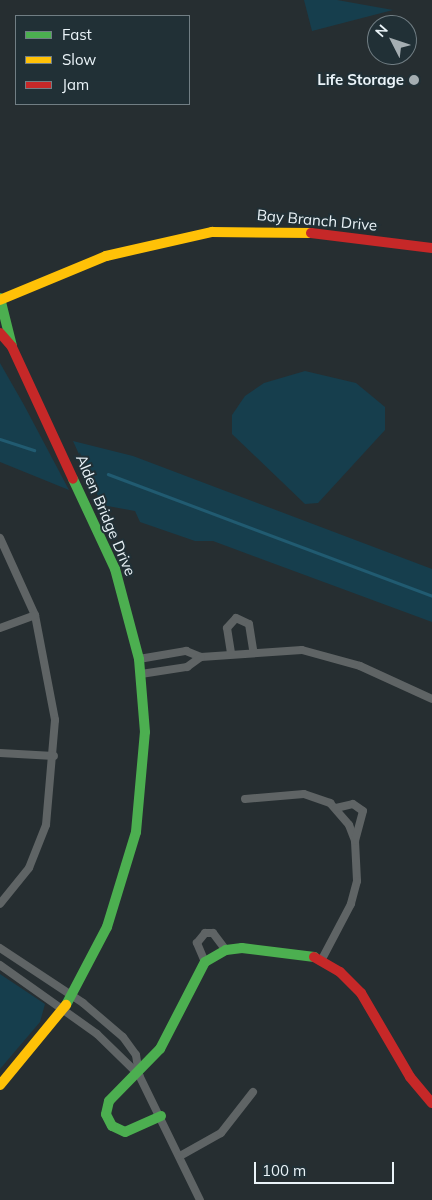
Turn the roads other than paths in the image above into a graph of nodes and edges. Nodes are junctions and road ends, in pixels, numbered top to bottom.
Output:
1 (432, 248) edge
2 (0, 300) edge
3 (0, 333) edge
4 (12, 347) junction
5 (0, 538) edge
6 (35, 615) junction
7 (0, 628) edge
8 (254, 650) junction
9 (231, 653) junction
10 (202, 657) junction
11 (139, 659) junction
12 (141, 674) junction
13 (432, 700) edge
14 (0, 753) edge
15 (54, 756) junction
16 (245, 799) dead end
17 (336, 808) junction
18 (356, 841) junction
19 (0, 904) edge
20 (0, 948) edge
21 (226, 950) junction
22 (322, 959) junction
23 (205, 962) junction
24 (0, 965) edge
25 (72, 996) junction
26 (64, 1009) junction
27 (139, 1075) junction
28 (0, 1085) edge
29 (253, 1092) dead end
30 (432, 1103) edge
31 (161, 1116) junction
32 (180, 1156) junction
33 (200, 1200) edge

1 - 2 street, Bay Branch Drive
2 - 4 street, Alden Bridge Drive
3 - 4 street, Alden Bridge Drive
4 - 11 street, Alden Bridge Drive
5 - 6 street
6 - 7 street
6 - 15 street
8 - 9 street
8 - 9 street
8 - 13 street
9 - 10 street
10 - 11 street
10 - 12 street
11 - 12 street, Alden Bridge Drive
12 - 25 street, Alden Bridge Drive
14 - 15 street
15 - 19 street
16 - 17 street
17 - 18 street
17 - 18 street
18 - 22 street
20 - 25 street
21 - 22 street
21 - 23 street
21 - 23 street
22 - 30 street
23 - 27 street
24 - 26 street
25 - 26 street, Alden Bridge Drive
25 - 27 street
26 - 27 street
26 - 28 street, Alden Bridge Drive
27 - 31 street
27 - 31 street
29 - 32 street
31 - 32 street
32 - 33 street

